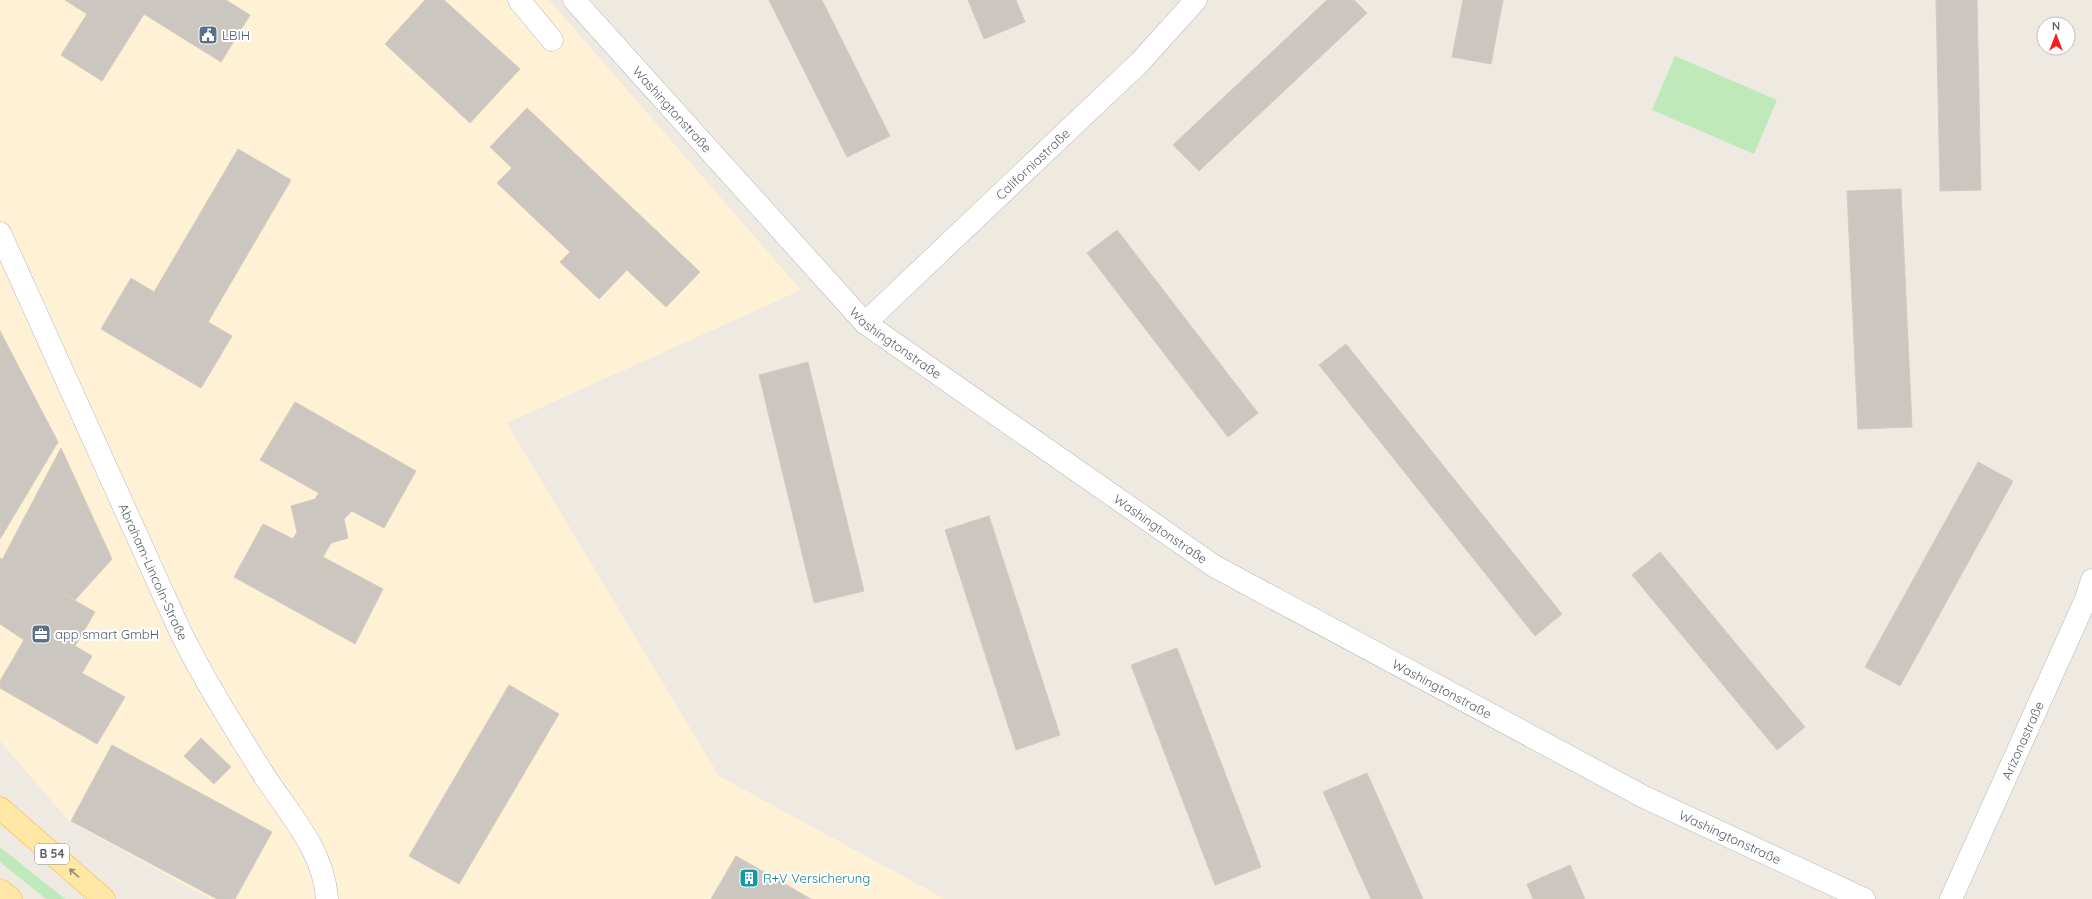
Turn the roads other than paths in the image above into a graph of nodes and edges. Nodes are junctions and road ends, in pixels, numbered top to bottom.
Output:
1 (519, 0) edge
2 (574, 0) edge
3 (1196, 0) edge
4 (552, 40) dead end
5 (0, 233) edge
6 (865, 323) junction
7 (2092, 580) edge
8 (0, 808) edge
9 (0, 890) edge
10 (11, 899) edge
11 (104, 899) edge
12 (327, 899) edge
13 (1864, 899) edge
14 (1950, 899) edge

1 - 4 street
2 - 6 street, Washingtonstraße
3 - 6 street, Californiastraße
5 - 12 street, Abraham-Lincoln-Straße
6 - 13 street, Washingtonstraße
7 - 14 street, Arizonastraße
11 -> 8 main road, B 54
9 - 10 main road

